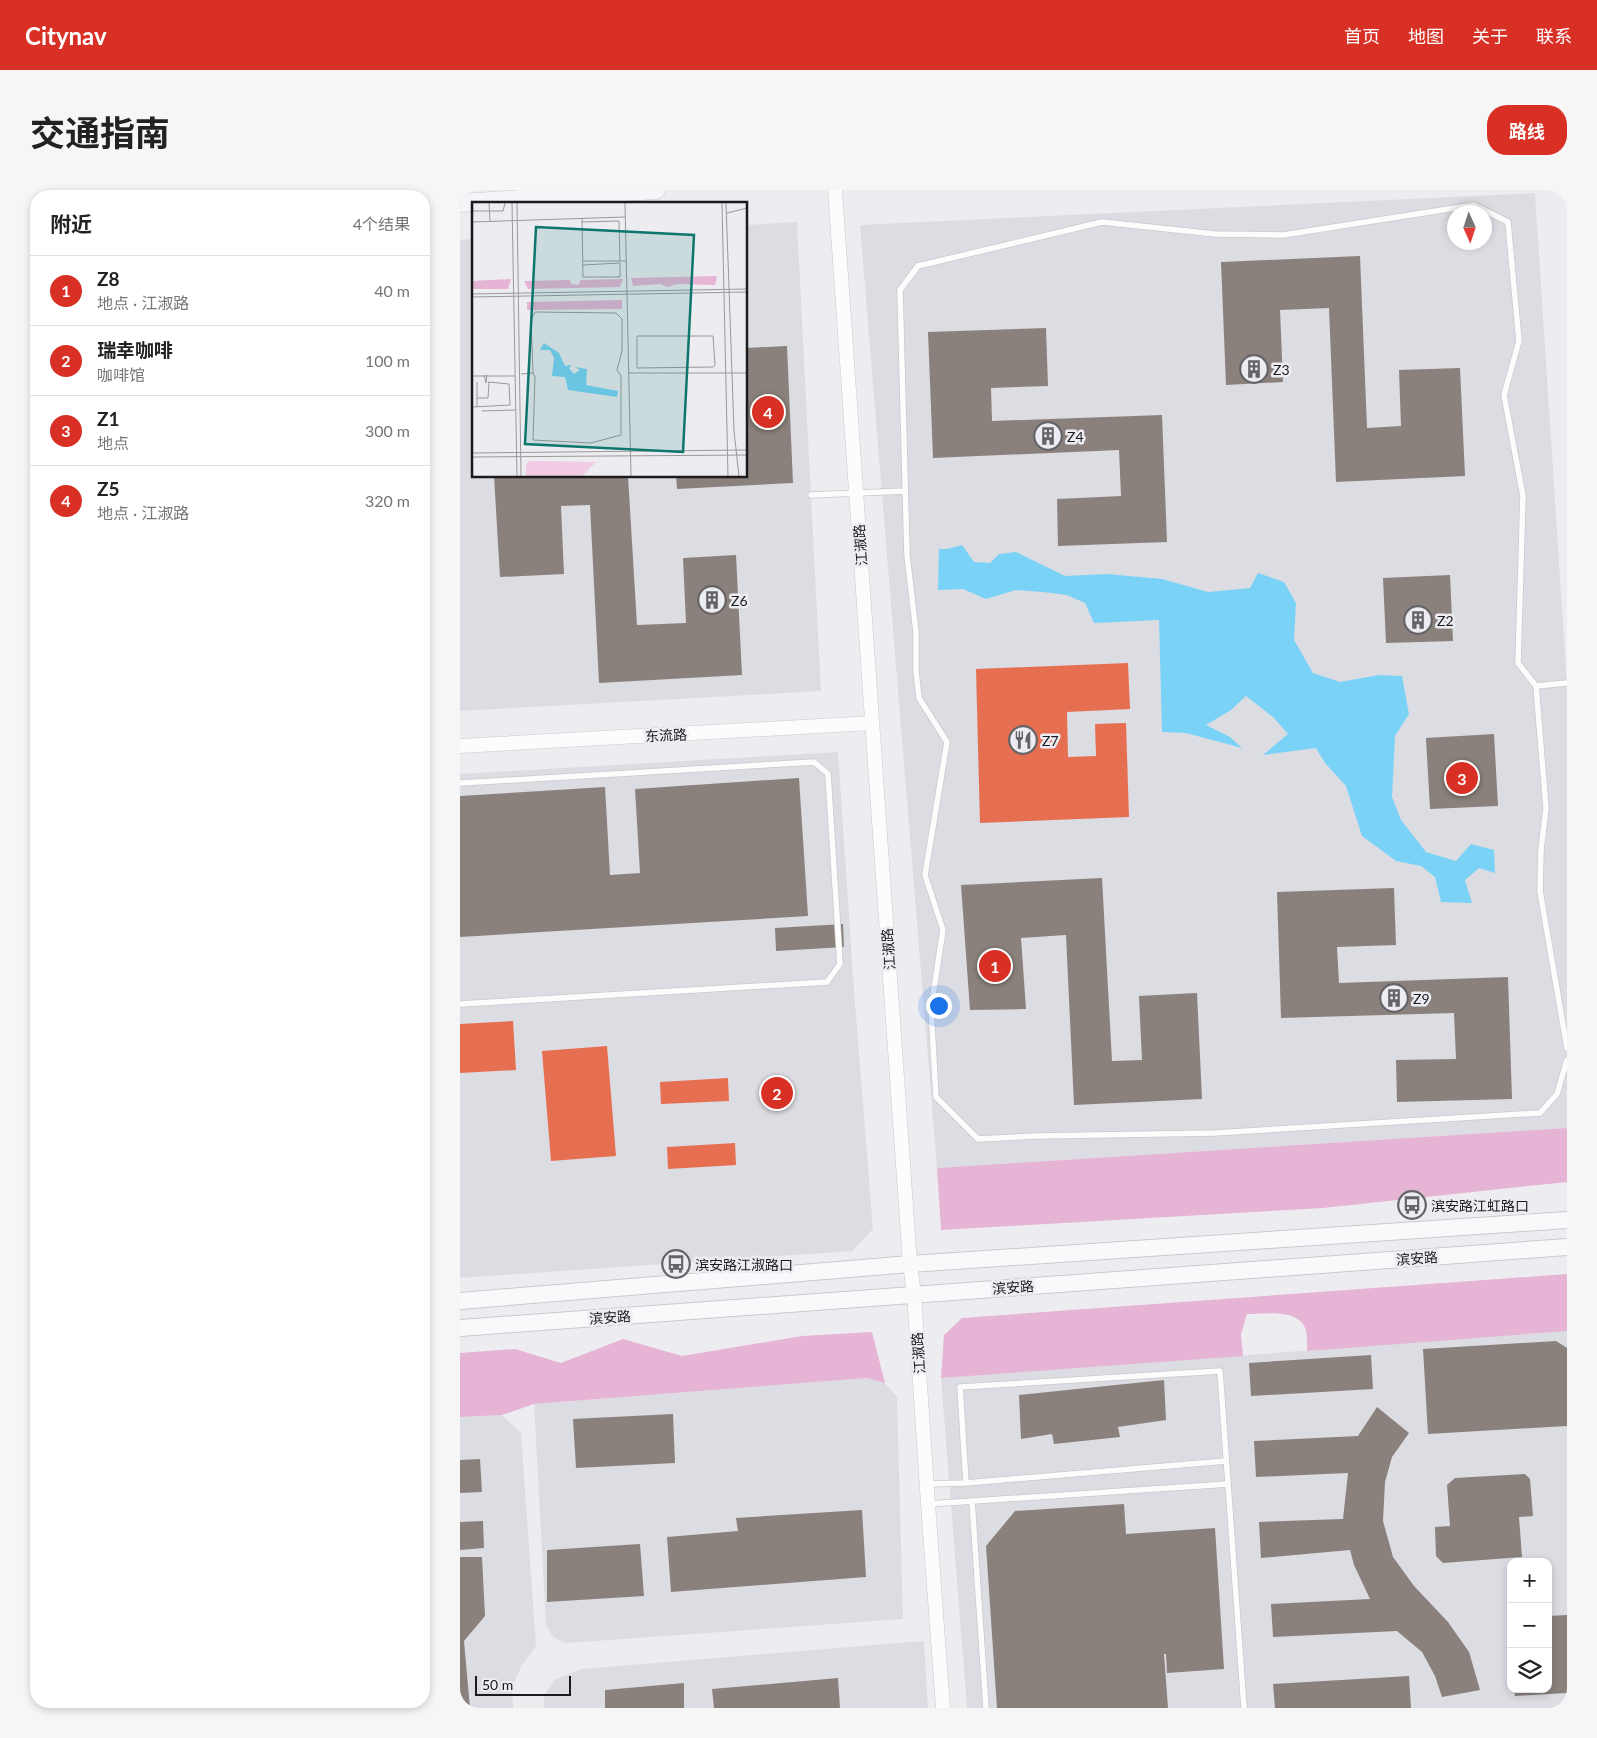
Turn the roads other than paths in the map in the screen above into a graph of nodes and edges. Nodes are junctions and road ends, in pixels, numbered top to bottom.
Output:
1 (656, 190) edge
2 (835, 190) edge
3 (475, 202) edge
4 (906, 490) junction
5 (856, 493) junction
6 (811, 495) dead end
7 (1567, 683) edge
8 (1536, 686) junction
9 (872, 723) junction
10 (460, 746) edge
11 (460, 783) edge
12 (460, 1004) edge
13 (1567, 1048) edge
14 (1567, 1060) edge
15 (1567, 1220) edge
16 (1567, 1247) edge
17 (910, 1264) junction
18 (914, 1294) junction
19 (460, 1300) edge
20 (460, 1328) edge
21 (1226, 1461) junction
22 (966, 1483) junction
23 (926, 1484) junction
24 (1228, 1484) junction
25 (972, 1501) junction
26 (928, 1504) junction
27 (943, 1708) edge
28 (986, 1708) edge
29 (1244, 1708) edge

1 - 3 main road
2 - 5 street, 江淑路
4 - 5 lane
4 - 8 lane
4 - 14 lane
5 - 6 lane
5 - 9 street, 江淑路
7 - 8 lane
8 - 13 lane
9 - 10 street, 东流路
9 - 17 street, 江淑路
11 - 12 lane
15 - 17 main road, 滨安路
16 - 18 main road, 滨安路
17 - 18 street, 江淑路
17 - 19 main road, 滨安路
18 - 20 main road, 滨安路
18 - 23 street, 江淑路
21 - 22 lane
21 - 22 lane
21 - 24 lane
22 - 23 lane
23 - 26 street, 江淑路
24 - 25 lane
24 - 29 lane
25 - 26 lane
25 - 28 lane
26 - 27 street, 江淑路

